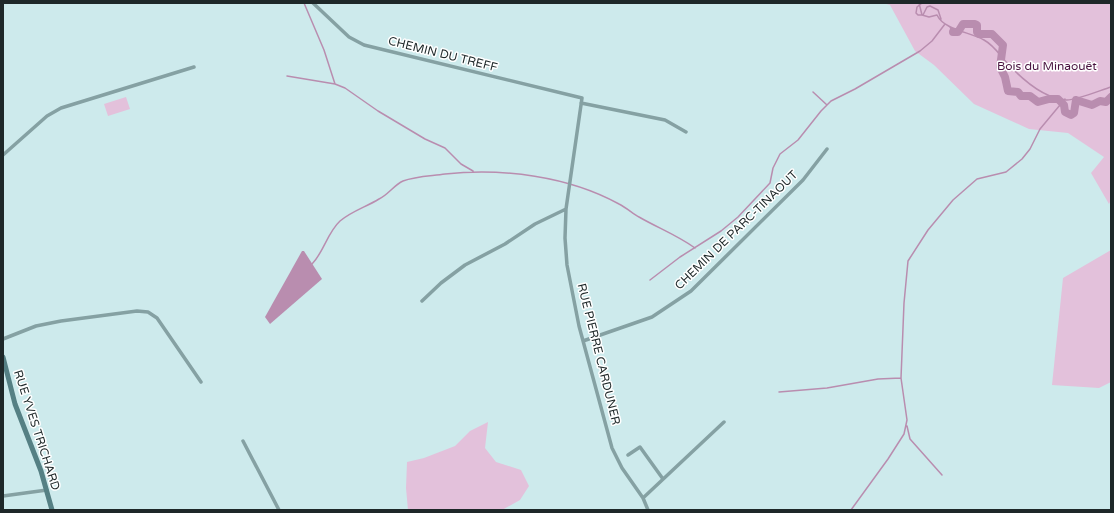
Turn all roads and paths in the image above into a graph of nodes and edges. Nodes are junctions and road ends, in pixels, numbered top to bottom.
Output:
1 (313, 3) edge
2 (194, 67) dead end
3 (581, 100) junction
4 (686, 132) dead end
5 (827, 149) dead end
6 (3, 154) edge
7 (566, 209) junction
8 (422, 301) dead end
9 (3, 339) edge
10 (583, 341) junction
11 (3, 357) edge
12 (201, 382) dead end
13 (724, 422) dead end
14 (243, 441) dead end
15 (628, 455) dead end
16 (663, 479) junction
17 (47, 490) junction
18 (3, 496) edge
19 (644, 498) junction
20 (52, 510) edge
21 (279, 510) edge
22 (648, 510) edge

1 - 3 street, CHEMIN DU TREFF
2 - 6 street
3 - 4 street, CHEMIN DU TREFF
3 - 7 street, RUE PIERRE CARDUNER
5 - 10 street, CHEMIN DE PARC-TINAOUT
7 - 8 street
7 - 10 street, RUE PIERRE CARDUNER
9 - 12 street
10 - 19 street, RUE PIERRE CARDUNER
11 - 17 main road, RUE YVES TRICHARD
13 - 16 street
14 - 21 street
15 - 16 street
16 - 19 street
17 - 18 street
17 - 20 main road, RUE YVES TRICHARD
19 - 22 street, RUE PIERRE CARDUNER

